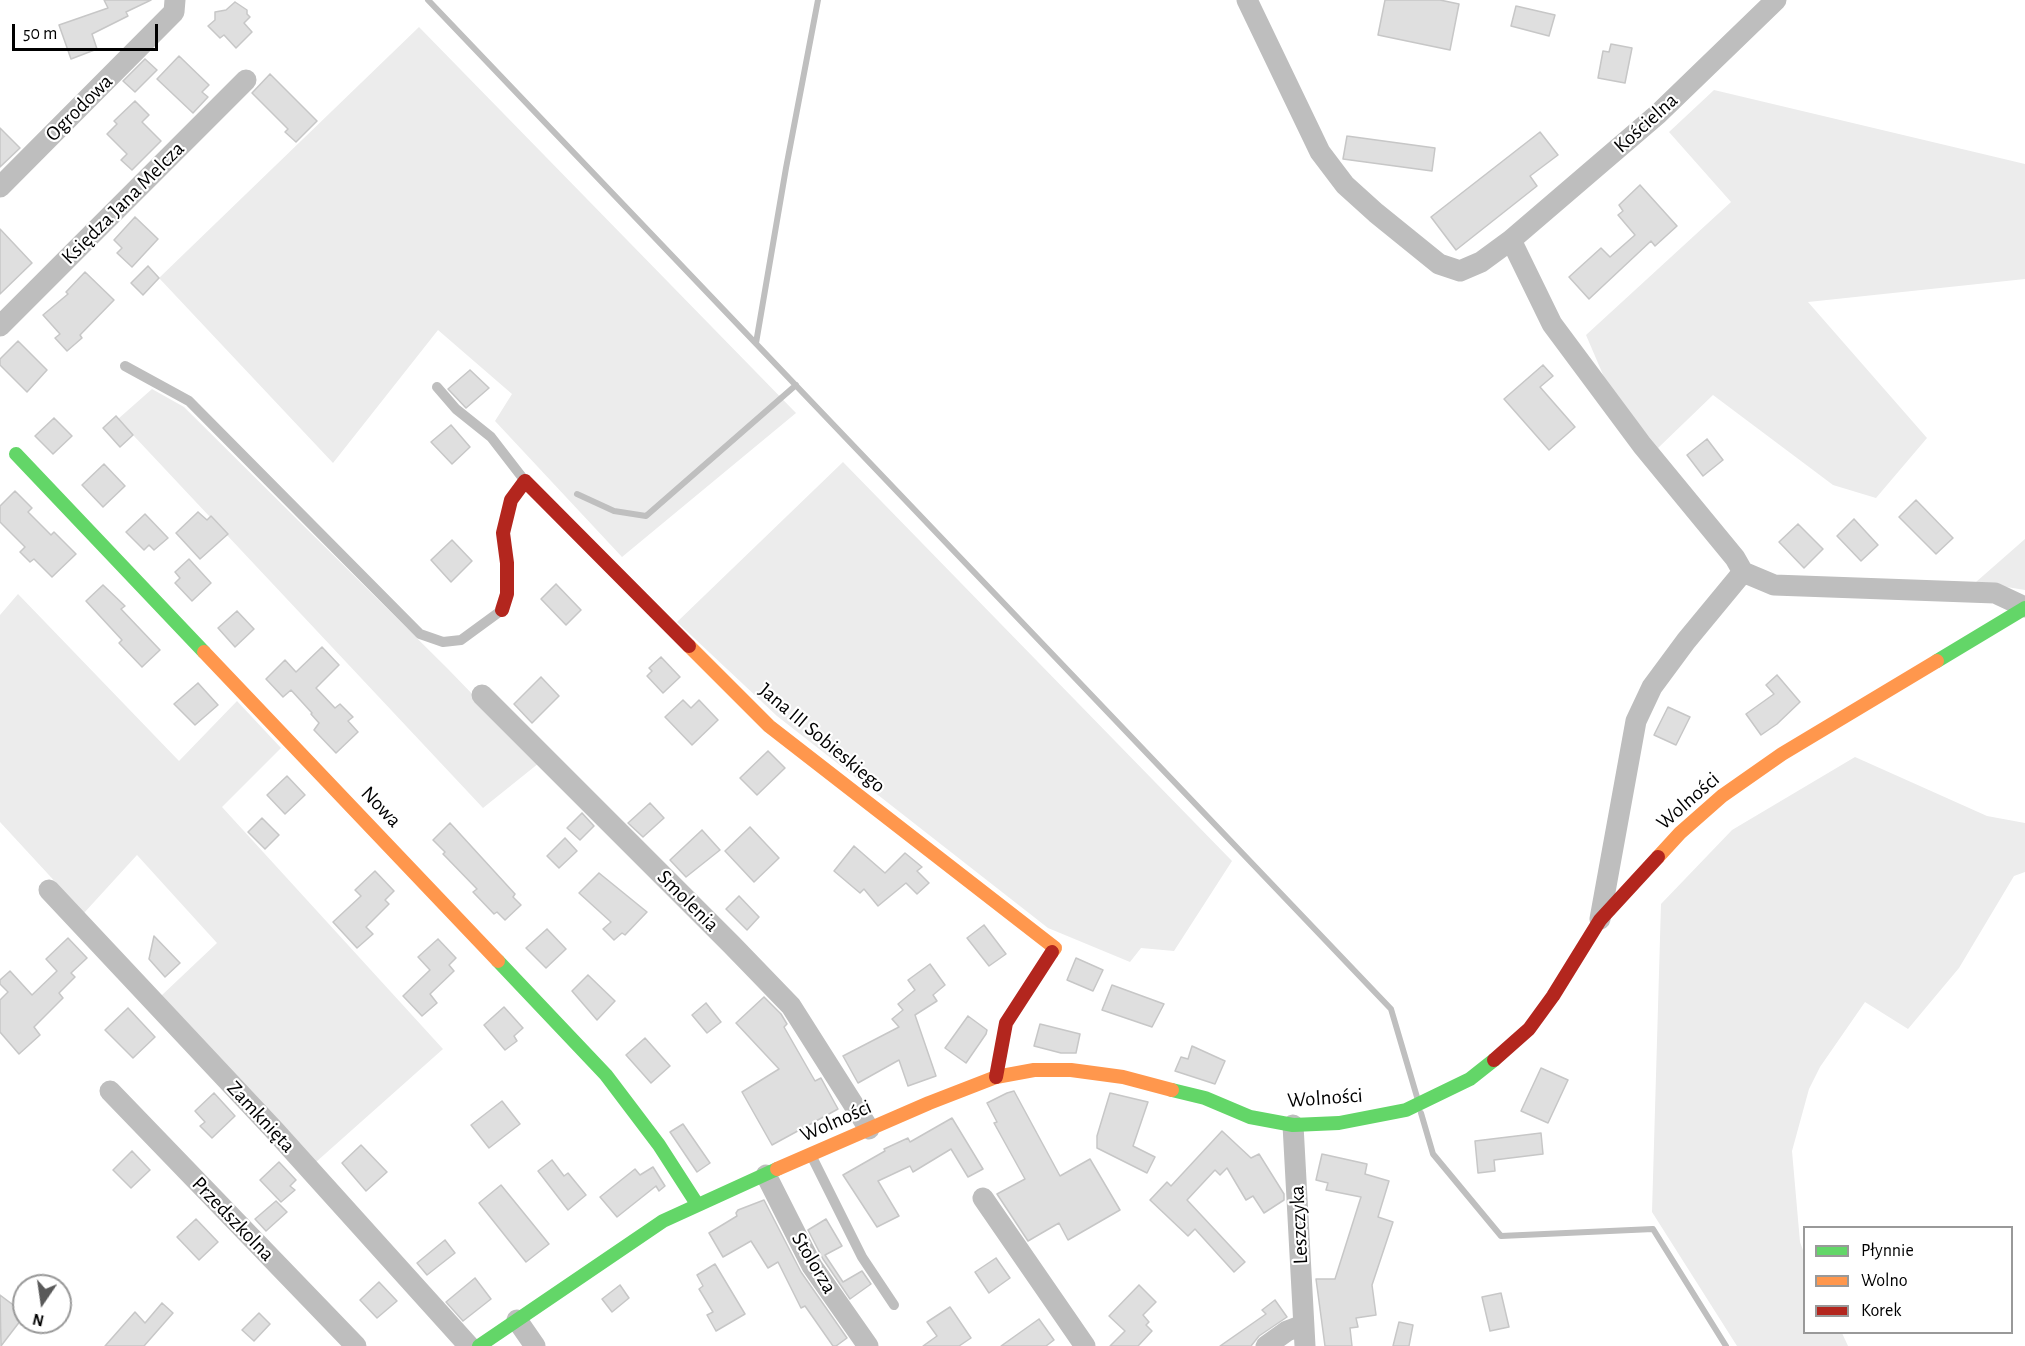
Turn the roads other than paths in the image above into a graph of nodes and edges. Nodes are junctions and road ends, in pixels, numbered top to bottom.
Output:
1 (175, 0) edge
2 (1247, 0) edge
3 (1776, 0) edge
4 (246, 80) dead end
5 (0, 187) edge
6 (1511, 240) junction
7 (0, 326) edge
8 (125, 366) dead end
9 (437, 387) dead end
10 (16, 454) dead end
11 (525, 481) junction
12 (1743, 572) junction
13 (2025, 608) edge
14 (502, 610) joint
15 (482, 695) dead end
16 (49, 890) dead end
17 (1600, 920) junction
18 (996, 1077) junction
19 (110, 1091) dead end
20 (1293, 1125) junction
21 (869, 1129) junction
22 (811, 1155) junction
23 (766, 1175) junction
24 (983, 1198) dead end
25 (697, 1204) junction
26 (894, 1305) dead end
27 (517, 1320) junction
28 (1303, 1325) junction
29 (356, 1346) edge
30 (469, 1346) edge
31 (479, 1346) edge
32 (535, 1346) edge
33 (868, 1346) edge
34 (1085, 1346) edge
35 (1266, 1346) edge
36 (1305, 1346) edge

1 - 5 street, Ogrodowa
2 - 6 street, Kościelna
3 - 6 street, Kościelna
4 - 7 street, Księdza Jana Melcza
6 - 12 street
8 - 14 lane
9 - 11 lane
10 - 25 street, Nowa
11 - 14 street
11 - 18 street, Jana III Sobieskiego
12 - 13 street
12 - 17 street
13 - 17 street, Wolności
15 - 21 street, Smolenia
16 - 30 street, Zamknięta
17 - 20 street, Wolności
18 - 20 street, Wolności
18 - 21 street, Wolności
19 - 29 street, Przedszkolna
20 - 28 street, Leszczyka
21 - 22 street, Wolności
22 - 23 street, Wolności
22 - 26 lane
23 - 25 street, Wolności
23 - 33 street, Stolorza
24 - 34 street
25 - 27 street, Wolności
27 - 31 street, Wolności
27 - 32 street
28 - 35 street
28 - 36 street, Leszczyka

